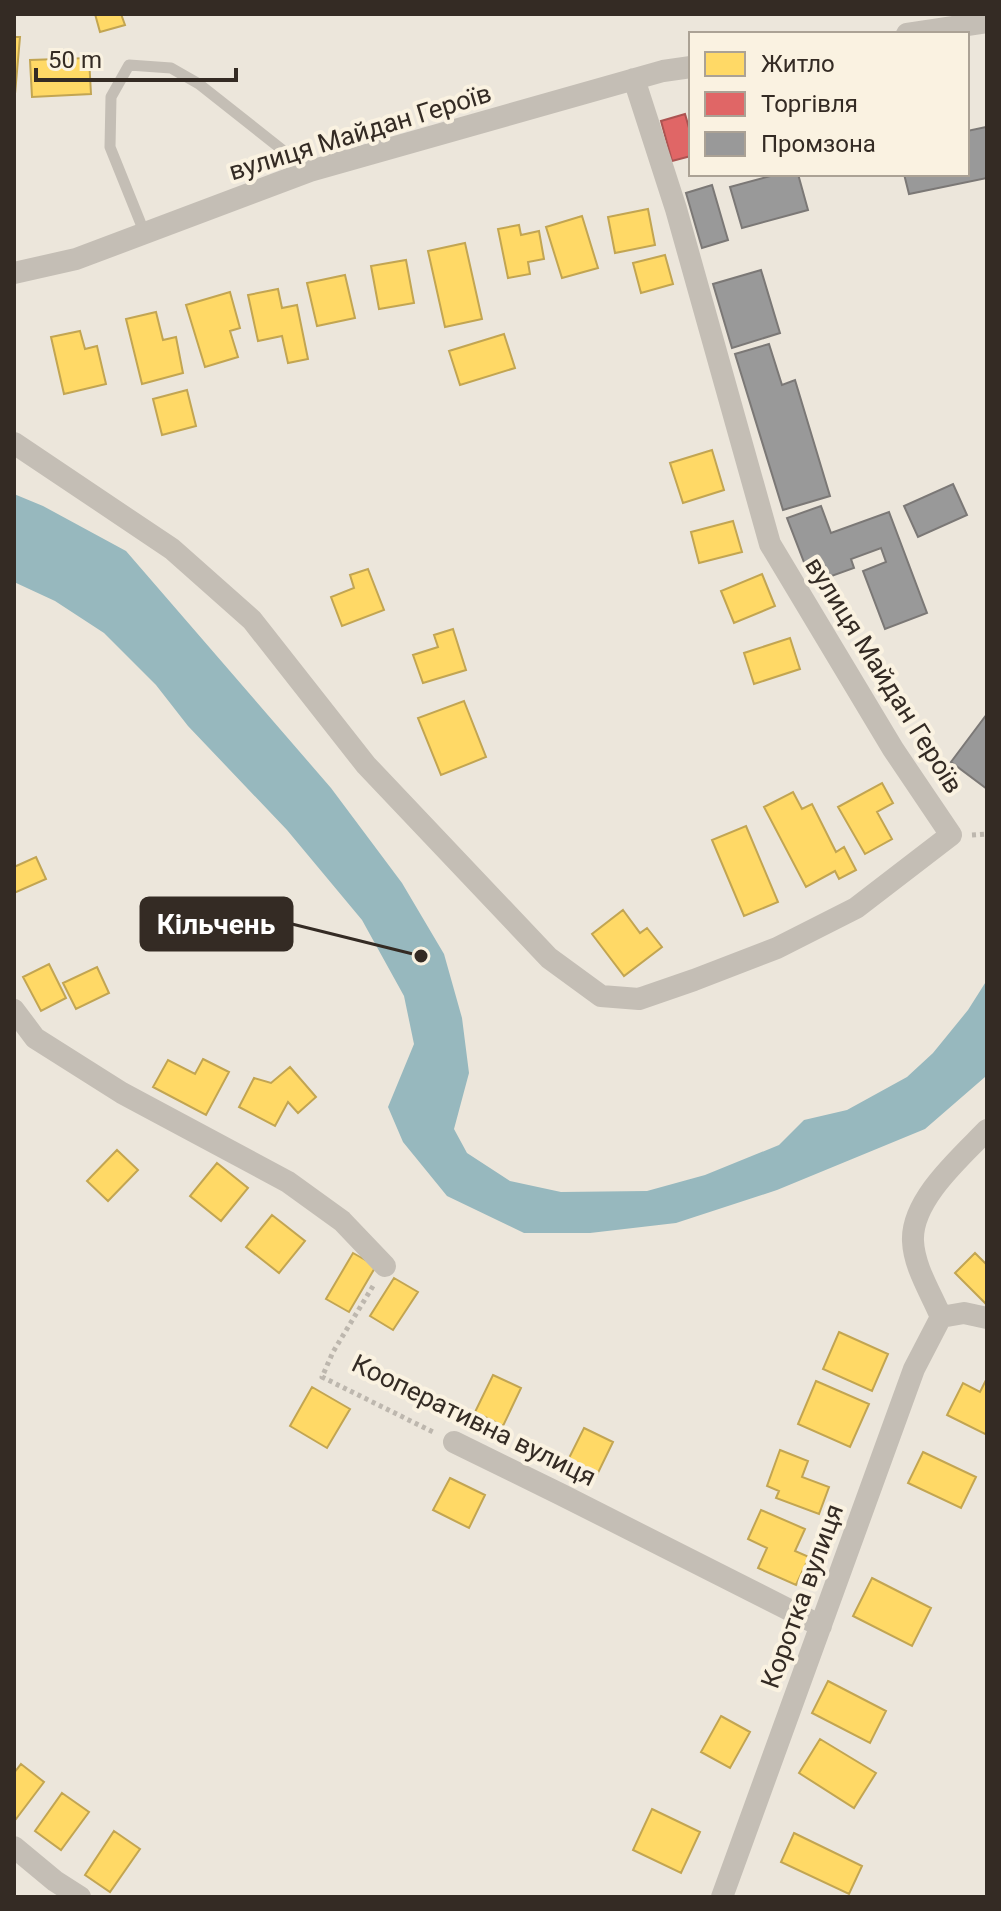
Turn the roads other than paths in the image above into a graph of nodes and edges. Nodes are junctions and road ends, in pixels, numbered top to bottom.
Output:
1 (987, 22) edge
2 (920, 32) edge
3 (689, 67) edge
4 (634, 79) junction
5 (310, 171) junction
6 (145, 234) junction
7 (14, 273) edge
8 (14, 443) edge
9 (14, 1010) edge
10 (987, 1130) edge
11 (385, 1266) road end
12 (941, 1317) junction
13 (987, 1318) edge
14 (454, 1442) road end
15 (821, 1626) junction
16 (14, 1847) edge
17 (54, 1889) edge
18 (80, 1897) edge
19 (722, 1897) edge

1 - 2 street
3 - 4 street, вулиця Майдан Героїв
4 - 5 street, вулиця Майдан Героїв
4 - 8 street, вулиця Майдан Героїв
5 - 6 street, вулиця Майдан Героїв
5 - 6 lane
6 - 7 street, вулиця Майдан Героїв
9 - 11 street
10 - 12 street
12 - 13 street
12 - 15 street, Коротка вулиця
14 - 15 street, Кооперативна вулиця
15 - 19 street, Коротка вулиця
16 - 17 street
17 - 18 street

